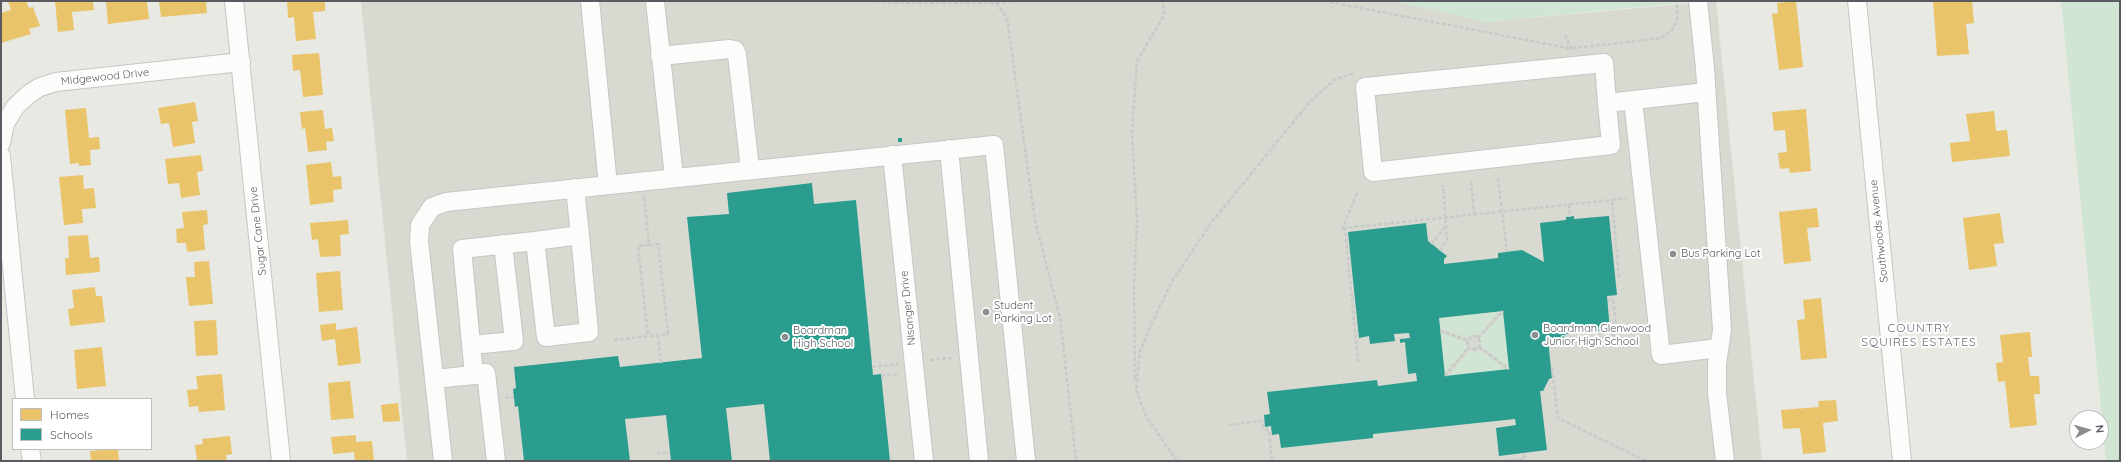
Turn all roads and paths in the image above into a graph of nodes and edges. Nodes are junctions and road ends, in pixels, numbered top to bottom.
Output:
1 (234, 1) edge
2 (590, 1) edge
3 (655, 1) edge
4 (870, 1) edge
5 (1016, 1) edge
6 (1163, 1) edge
7 (1324, 1) edge
8 (1677, 1) edge
9 (1698, 1) edge
10 (1857, 1) edge
11 (996, 3) junction
12 (1570, 48) junction
13 (1555, 50) dead end
14 (660, 56) junction
15 (240, 62) junction
16 (1361, 71) dead end
17 (1706, 92) junction
18 (1633, 100) junction
19 (1607, 103) junction
20 (1, 143) edge
21 (949, 149) junction
22 (892, 155) junction
23 (1, 156) edge
24 (750, 169) junction
25 (674, 177) junction
26 (1498, 178) dead end
27 (1472, 181) dead end
28 (608, 185) junction
29 (1443, 185) dead end
30 (575, 188) junction
31 (643, 190) dead end
32 (1356, 193) dead end
33 (1630, 198) dead end
34 (1612, 200) junction
35 (1569, 204) junction
36 (1502, 211) junction
37 (1474, 215) junction
38 (1570, 217) dead end
39 (1446, 218) junction
40 (1446, 226) junction
41 (1344, 230) junction
42 (580, 235) junction
43 (535, 241) junction
44 (503, 244) junction
45 (1431, 244) dead end
46 (648, 245) junction
47 (1440, 251) dead end
48 (1507, 252) dead end
49 (1619, 277) dead end
50 (1608, 300) dead end
51 (1503, 311) dead end
52 (1440, 331) dead end
53 (658, 335) junction
54 (648, 336) junction
55 (1611, 336) dead end
56 (1478, 338) junction
57 (614, 340) dead end
58 (1467, 340) junction
59 (471, 345) junction
60 (1479, 347) junction
61 (1468, 348) junction
62 (1719, 348) junction
63 (938, 359) dead end
64 (930, 360) dead end
65 (1358, 362) dead end
66 (661, 363) dead end
67 (889, 365) dead end
68 (872, 367) dead end
69 (1552, 368) dead end
70 (1509, 369) dead end
71 (905, 374) dead end
72 (474, 375) junction
73 (881, 376) dead end
74 (1445, 376) dead end
75 (434, 379) junction
76 (1136, 389) junction
77 (25, 398) edge
78 (1229, 425) dead end
79 (30, 450) edge
80 (670, 452) dead end
81 (1524, 453) dead end
82 (657, 454) dead end
83 (32, 461) edge
84 (281, 461) edge
85 (443, 461) edge
86 (496, 461) edge
87 (924, 461) edge
88 (979, 461) edge
89 (1026, 461) edge
90 (1076, 461) edge
91 (1176, 461) edge
92 (1272, 461) edge
93 (1501, 461) edge
94 (1646, 461) edge
95 (1725, 461) edge
96 (1902, 461) edge

1 - 15 street, Sugar Cane Drive
2 - 28 street
3 - 14 street
4 - 11 path
5 - 11 path
6 - 76 path
7 - 12 path
8 - 12 path
9 - 17 street
10 - 96 street, Southwoods Avenue
11 - 90 path
12 - 13 path
14 - 24 street
14 - 25 street
15 - 20 street, Midgewood Drive
15 - 84 street, Sugar Cane Drive
16 - 76 path
17 - 18 street
17 - 62 street
18 - 19 street
18 - 62 street
19 - 19 street
21 - 22 street
21 - 88 street
21 - 89 street
22 - 24 street
22 - 87 street, Nisonger Drive
23 - 77 street
24 - 25 street
25 - 28 street
26 - 36 path
27 - 37 path
28 - 30 street
29 - 39 path
30 - 42 street
30 - 75 street
31 - 46 path
32 - 41 path
33 - 34 path
34 - 35 path
34 - 49 path
35 - 36 path
35 - 38 path
36 - 37 path
36 - 48 path
37 - 39 path
39 - 40 path
39 - 41 path
40 - 45 path
40 - 47 path
41 - 65 path
42 - 43 street
42 - 43 street
43 - 44 street
44 - 59 street
44 - 59 street
46 - 53 path
46 - 54 path
50 - 55 path
51 - 56 path
52 - 58 path
53 - 54 path
53 - 66 path
54 - 57 path
56 - 58 path
56 - 60 path
58 - 61 path
59 - 72 street
60 - 61 path
60 - 70 path
61 - 74 path
62 - 95 street
63 - 64 path
67 - 68 path
69 - 94 path
71 - 73 path
72 - 75 street
72 - 86 street
75 - 85 street
76 - 91 path
78 - 92 path
79 - 83 street
80 - 82 path
81 - 93 path

